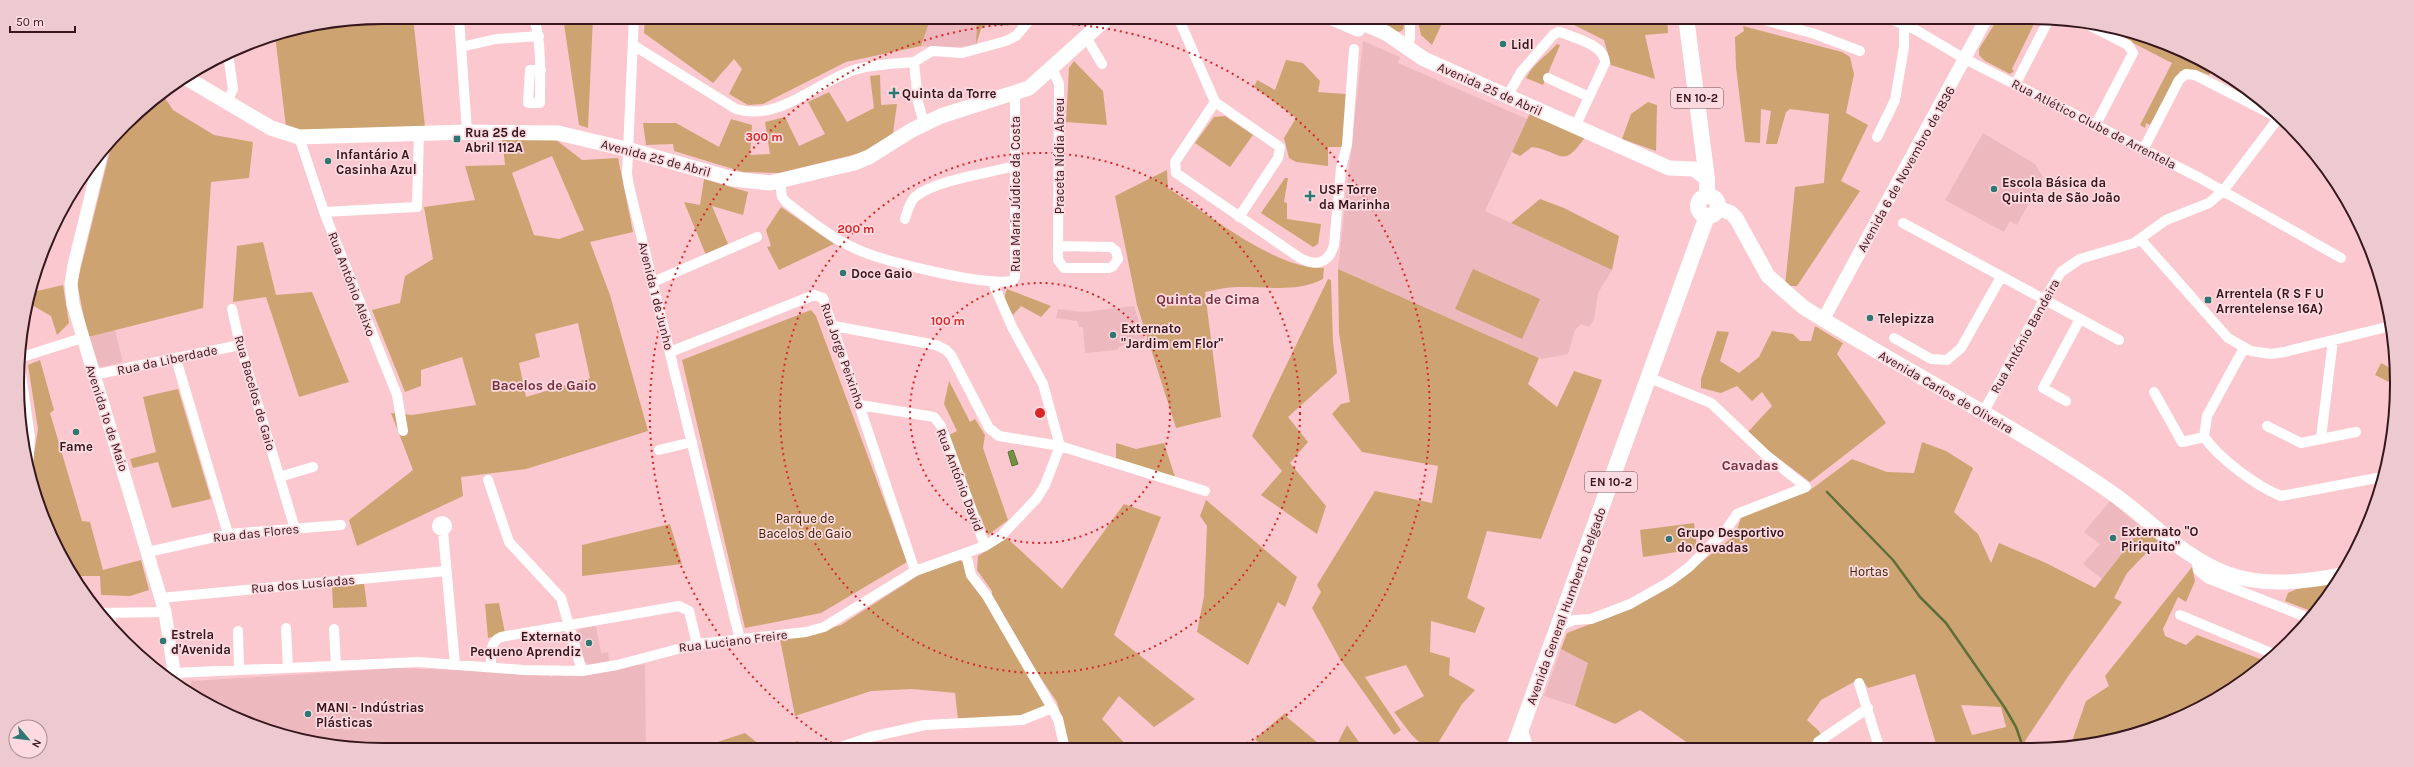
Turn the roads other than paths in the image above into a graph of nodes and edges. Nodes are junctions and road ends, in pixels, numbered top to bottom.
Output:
1 (459, 24) edge
2 (536, 24) edge
3 (634, 24) edge
4 (1026, 24) edge
5 (1101, 24) edge
6 (1107, 24) edge
7 (1182, 24) edge
8 (1347, 24) edge
9 (1365, 24) edge
10 (1410, 24) edge
11 (1687, 24) edge
12 (1779, 24) edge
13 (1904, 24) joint
14 (1983, 24) edge
15 (2046, 25) edge
16 (2100, 31) edge
17 (1091, 33) junction
18 (539, 36) junction
19 (633, 45) junction
20 (461, 47) junction
21 (1354, 49) dead end
22 (1407, 49) junction
23 (1860, 51) dead end
24 (229, 59) edge
25 (1965, 59) junction
26 (914, 62) junction
27 (1102, 64) dead end
28 (1052, 68) junction
29 (541, 70) dead end
30 (1548, 78) dead end
31 (191, 81) edge
32 (2015, 85) junction
33 (1015, 94) junction
34 (1507, 97) junction
35 (1589, 97) junction
36 (226, 102) junction
37 (1216, 102) junction
38 (2263, 109) edge
39 (2278, 122) edge
40 (924, 124) junction
41 (2095, 126) junction
42 (1575, 127) junction
43 (467, 132) junction
44 (419, 133) junction
45 (299, 137) junction
46 (1877, 137) dead end
47 (2144, 148) junction
48 (630, 150) junction
49 (1016, 166) junction
50 (91, 175) edge
51 (1707, 179) junction
52 (780, 182) junction
53 (2223, 191) junction
54 (1711, 207) junction
55 (324, 212) junction
56 (1239, 217) junction
57 (905, 219) dead end
58 (1903, 223) dead end
59 (757, 237) dead end
60 (2141, 240) junction
61 (1059, 246) junction
62 (2341, 258) dead end
63 (2001, 277) junction
64 (653, 282) junction
65 (993, 283) junction
66 (2044, 300) junction
67 (232, 309) dead end
68 (2080, 319) junction
69 (1823, 320) junction
70 (834, 326) junction
71 (2385, 327) edge
72 (82, 338) junction
73 (1894, 338) dead end
74 (2119, 340) dead end
75 (2333, 340) junction
76 (240, 345) junction
77 (2244, 348) junction
78 (670, 352) junction
79 (25, 357) edge
80 (176, 358) junction
81 (93, 375) junction
82 (1650, 378) junction
83 (2154, 392) dead end
84 (25, 399) edge
85 (2066, 401) dead end
86 (860, 405) junction
87 (1983, 413) junction
88 (2266, 426) dead end
89 (403, 431) dead end
90 (2356, 432) dead end
91 (2204, 437) junction
92 (2321, 438) junction
93 (692, 442) junction
94 (29, 445) edge
95 (1060, 446) junction
96 (659, 450) dead end
97 (313, 467) dead end
98 (279, 476) junction
99 (2378, 478) edge
100 (488, 480) dead end
101 (1205, 491) dead end
102 (341, 526) dead end
103 (295, 529) junction
104 (443, 531) dead end
105 (228, 534) junction
106 (985, 546) junction
107 (148, 552) junction
108 (966, 554) junction
109 (2196, 558) junction
110 (446, 571) junction
111 (915, 571) junction
112 (2334, 576) edge
113 (160, 598) junction
114 (164, 612) junction
115 (107, 613) edge
116 (111, 613) junction
117 (2180, 615) dead end
118 (2305, 616) edge
119 (111, 618) edge
120 (569, 626) junction
121 (1558, 627) junction
122 (286, 628) dead end
123 (334, 629) dead end
124 (238, 631) dead end
125 (740, 640) junction
126 (697, 644) junction
127 (2270, 652) edge
128 (455, 665) junction
129 (336, 666) junction
130 (288, 668) junction
131 (491, 668) junction
132 (239, 670) junction
133 (582, 671) junction
134 (174, 675) edge
135 (179, 678) edge
136 (1858, 683) dead end
137 (1052, 708) junction
138 (1868, 708) junction
139 (1522, 726) junction
140 (1818, 742) dead end
141 (852, 743) edge
142 (1064, 743) edge
143 (1516, 743) edge
144 (1527, 743) edge
145 (1878, 743) edge

1 - 20 street
2 - 18 street
3 - 19 street, Avenida 1 de Junho
4 - 26 street
5 - 17 main road, Avenida 25 de Abril
6 - 17 main road, Avenida 25 de Abril
7 - 37 street
8 - 22 main road, Avenida 25 de Abril
9 - 22 main road, Avenida 25 de Abril
10 - 22 street
11 - 51 main road, EN 10-2
12 - 23 street
13 - 25 street, Rua Atlético Clube de Arrentela
13 - 46 street
14 - 25 street, Avenida 6 de Novembro de 1836
15 - 32 street
16 - 41 street
17 - 27 street
17 - 28 main road, Avenida 25 de Abril
18 - 20 street
18 - 29 street
19 - 26 street
19 - 48 street, Avenida 1 de Junho
20 - 43 street
21 - 56 street
22 - 34 main road, Avenida 25 de Abril
24 - 36 street
25 - 32 street, Rua Atlético Clube de Arrentela
25 - 69 street, Avenida 6 de Novembro de 1836
26 - 40 street
28 - 33 main road, Avenida 25 de Abril
28 - 61 street, Praceta Nídia Abreu
30 - 35 street
31 - 36 main road, Avenida 25 de Abril
32 - 41 street, Rua Atlético Clube de Arrentela
33 - 40 main road, Avenida 25 de Abril
33 - 49 street, Rua Maria Júdice da Costa
34 - 35 street
34 - 42 main road, Avenida 25 de Abril
35 - 42 street
36 - 45 main road, Avenida 25 de Abril
37 - 56 street
37 - 56 street
38 - 47 street
39 - 53 street, Rua António Bandeira
40 - 52 main road, Avenida 25 de Abril
41 - 47 street, Rua Atlético Clube de Arrentela
42 - 51 main road, Avenida 25 de Abril
43 - 44 main road, Avenida 25 de Abril
43 - 48 main road, Avenida 25 de Abril
44 - 45 main road, Avenida 25 de Abril
44 - 55 street
45 - 55 street, Rua António Aleixo
47 - 53 street, Rua Atlético Clube de Arrentela
48 - 52 main road, Avenida 25 de Abril
48 - 64 street, Avenida 1 de Junho
49 - 57 street
49 - 65 street, Rua Maria Júdice da Costa
50 - 72 street, Avenida 1º de Maio
51 - 54 main road, EN 10-2
52 - 65 street
53 - 60 street, Rua António Bandeira
53 - 62 street, Rua Atlético Clube de Arrentela
54 - 69 main road, Avenida Carlos de Oliveira
54 - 82 main road, Avenida General Humberto Delgado / EN 10-2
55 - 89 street, Rua António Aleixo
58 - 63 street
59 - 64 street
60 - 66 street, Rua António Bandeira
60 - 77 street
61 - 61 street, Praceta Nídia Abreu
63 - 66 street
63 - 73 street
64 - 78 street, Avenida 1 de Junho
65 - 95 street, Rua Maria Júdice da Costa
66 - 68 street
66 - 87 street, Rua António Bandeira
67 - 76 street, Rua Bacelos de Gaio
68 - 74 street
68 - 85 street
69 - 87 main road, Avenida Carlos de Oliveira
70 - 78 street, Rua Jorge Peixinho
70 - 86 street, Rua Jorge Peixinho
70 - 95 street
71 - 75 street
72 - 79 street
72 - 81 street, Avenida 1º de Maio
75 - 77 street
75 - 92 street
76 - 80 street, Rua da Liberdade
76 - 98 street, Rua Bacelos de Gaio
77 - 91 street
78 - 93 street, Avenida 1 de Junho
80 - 81 street, Rua da Liberdade
80 - 105 street
81 - 107 street, Avenida 1º de Maio
82 - 121 main road, Avenida General Humberto Delgado / EN 10-2
82 - 121 street
83 - 91 street
84 - 94 street
86 - 106 street, Rua António David
86 - 111 street, Rua Jorge Peixinho
87 - 109 main road, Avenida Carlos de Oliveira
88 - 92 street
90 - 92 street
91 - 99 street
93 - 96 street
93 - 125 street, Avenida 1 de Junho
95 - 101 street
95 - 106 street, Rua Luciano Freire
97 - 98 street
98 - 103 street, Rua Bacelos de Gaio
100 - 120 street
102 - 103 street, Rua das Flores
103 - 105 street, Rua das Flores
104 - 110 street
105 - 107 street, Rua das Flores
106 - 108 street, Rua Luciano Freire
107 - 113 street, Avenida 1º de Maio
108 - 111 street, Rua Luciano Freire
108 - 137 street
109 - 112 main road, Avenida Carlos de Oliveira
109 - 118 street
110 - 113 street, Rua dos Lusíadas
110 - 128 street
111 - 125 street, Rua Luciano Freire
113 - 114 street, Avenida 1º de Maio
114 - 116 street
114 - 134 street, Avenida 1º de Maio
115 - 116 street
116 - 119 street
117 - 127 street
120 - 126 street
120 - 131 street
120 - 133 street
121 - 139 main road, Avenida General Humberto Delgado / EN 10-2
122 - 130 street
123 - 129 street
124 - 132 street
125 - 126 street, Rua Luciano Freire
126 - 133 street, Rua Luciano Freire
128 - 129 street, Rua Luciano Freire
128 - 131 street, Rua Luciano Freire
129 - 130 street, Rua Luciano Freire
130 - 132 street, Rua Luciano Freire
131 - 133 street, Rua Luciano Freire
132 - 135 street, Rua Luciano Freire
136 - 138 street
137 - 141 street
137 - 142 street
138 - 140 street
138 - 145 street
139 - 143 main road, Avenida General Humberto Delgado / EN 10-2
139 - 144 street

